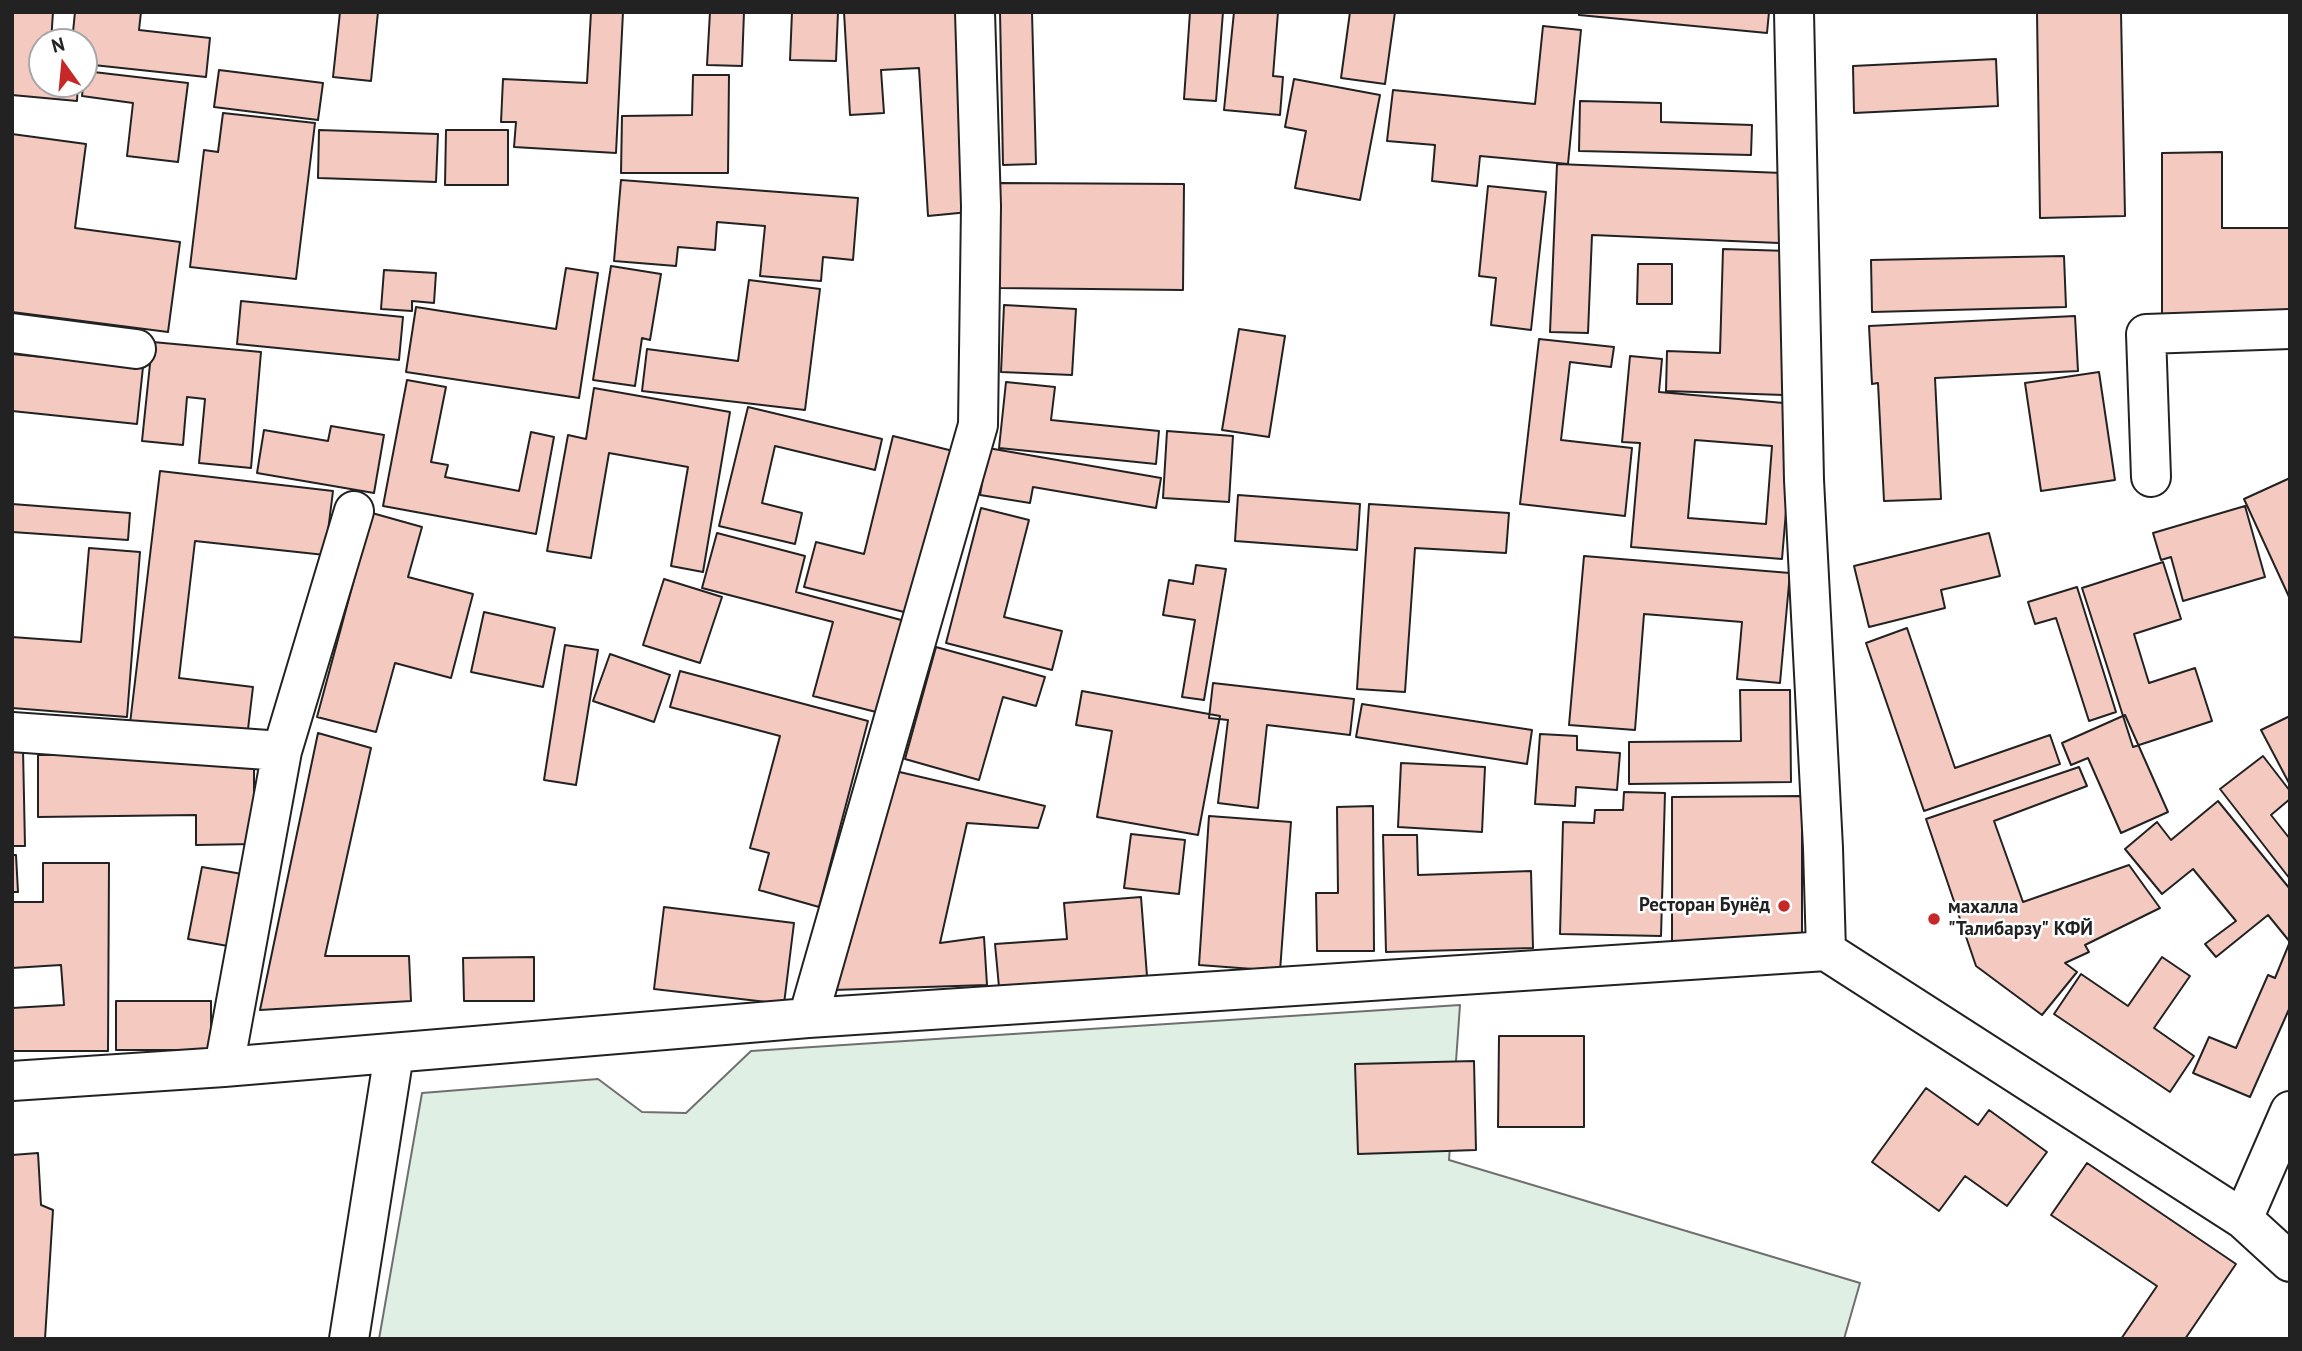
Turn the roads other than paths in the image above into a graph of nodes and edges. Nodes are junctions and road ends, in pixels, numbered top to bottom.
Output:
1 (975, 12) edge
2 (1794, 12) edge
3 (2290, 330) edge
4 (12, 333) edge
5 (136, 349) dead end
6 (2151, 477) dead end
7 (354, 511) dead end
8 (12, 732) edge
9 (282, 751) junction
10 (1826, 951) junction
11 (808, 1018) junction
12 (394, 1054) junction
13 (224, 1068) junction
14 (12, 1081) edge
15 (2290, 1111) edge
16 (2243, 1219) junction
17 (2290, 1262) edge
18 (349, 1339) edge

1 - 11 street
2 - 10 street
3 - 6 street
4 - 5 street
7 - 9 street
8 - 9 street
9 - 13 street
10 - 11 street
10 - 16 street
11 - 12 street
12 - 13 street
12 - 18 street
13 - 14 street
15 - 16 street
16 - 17 street

